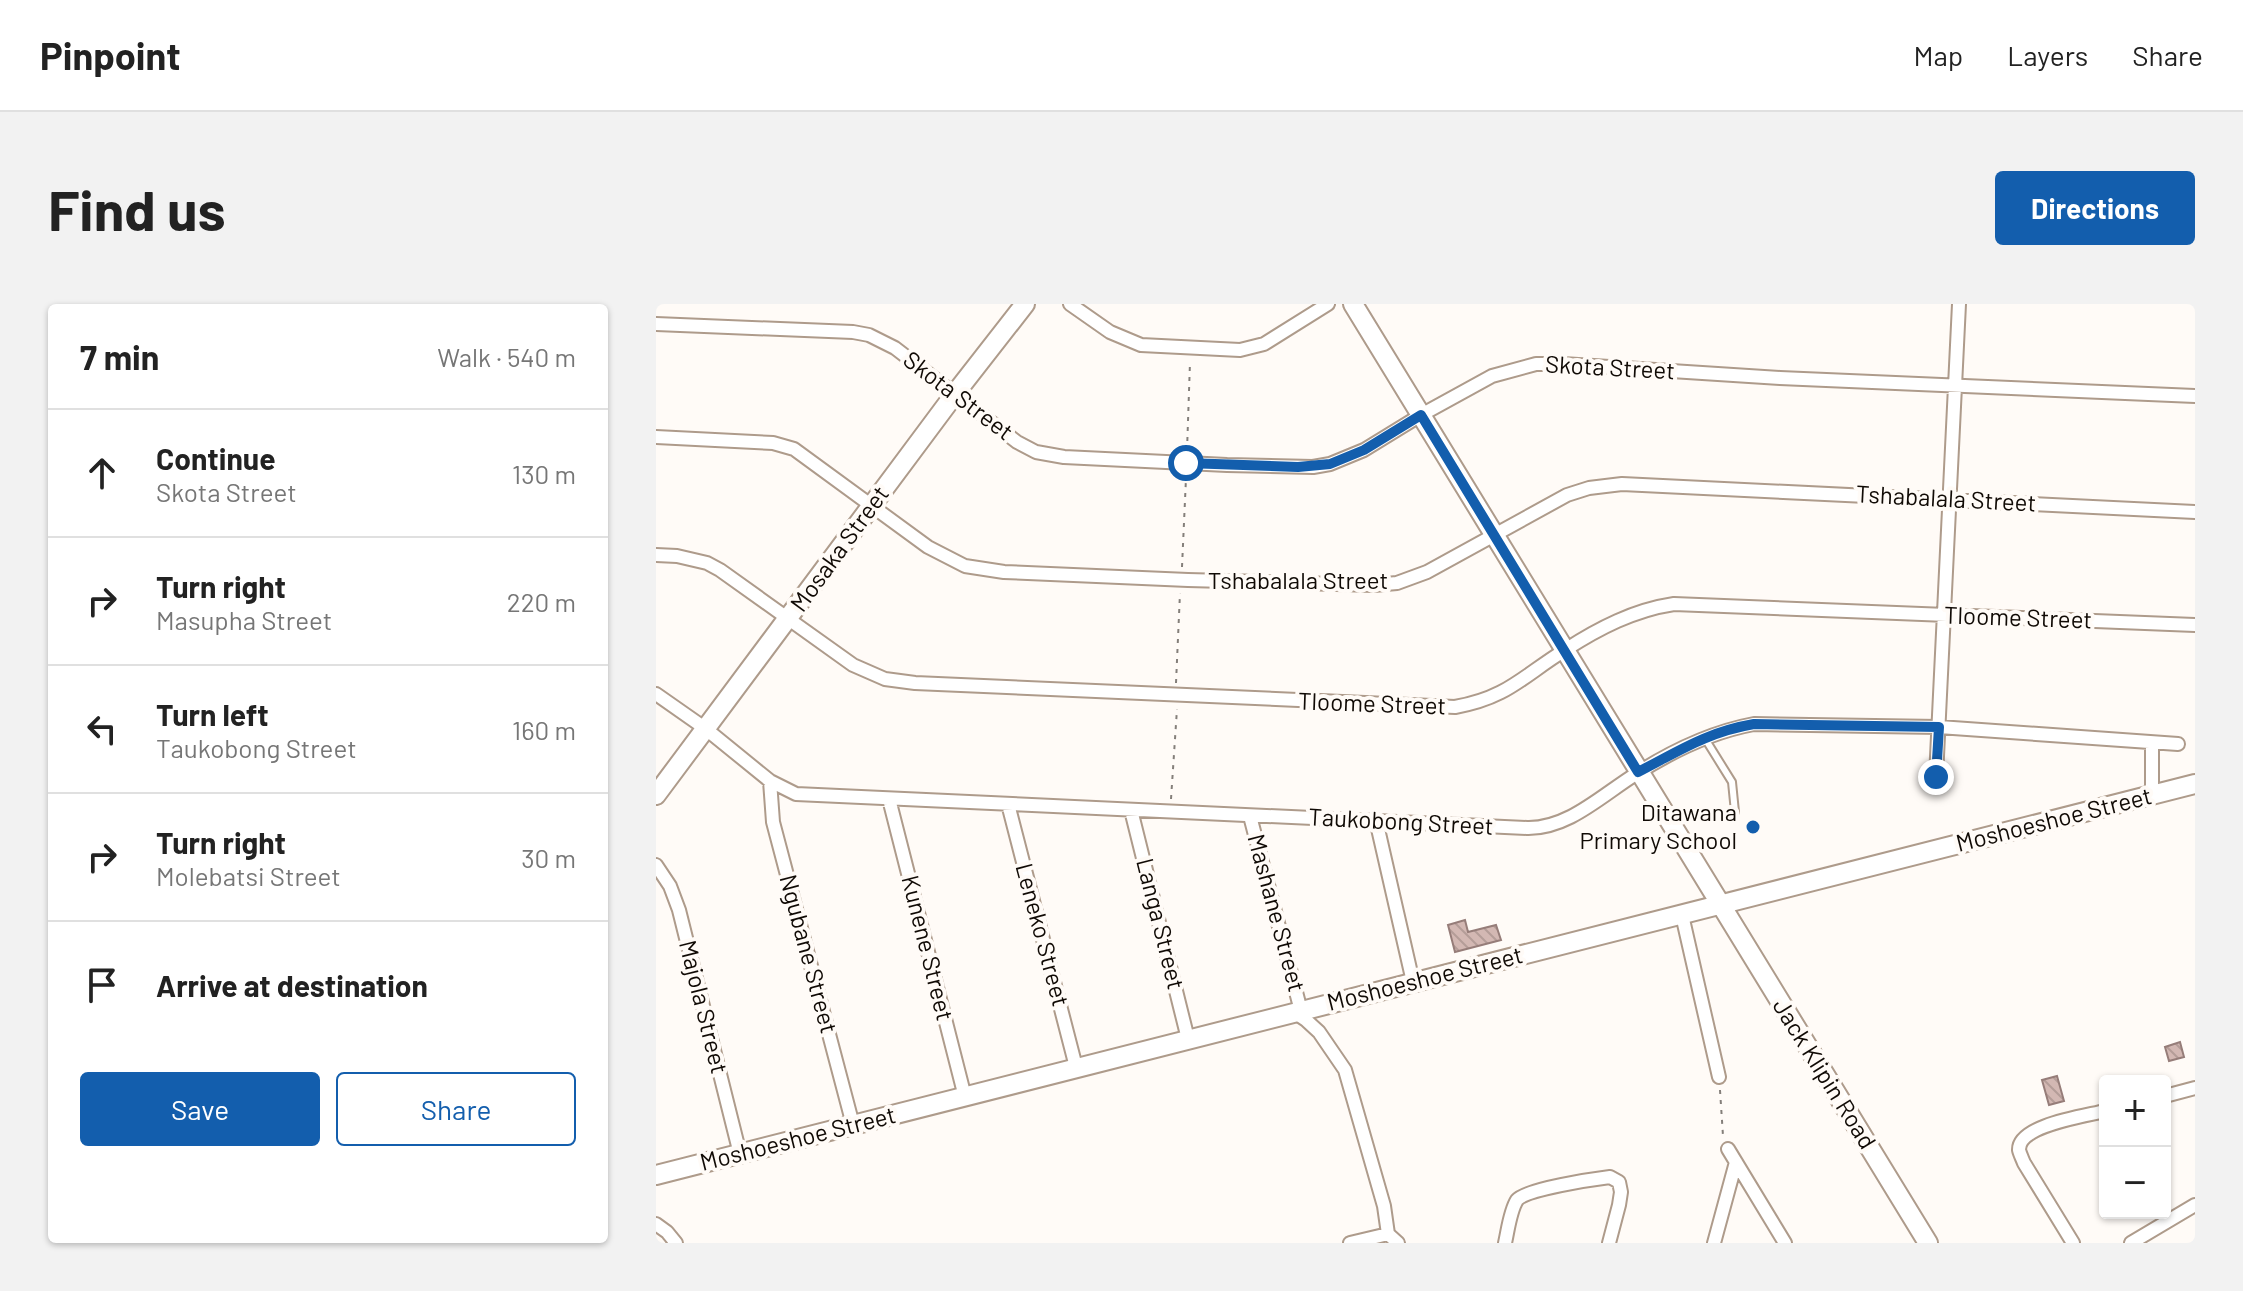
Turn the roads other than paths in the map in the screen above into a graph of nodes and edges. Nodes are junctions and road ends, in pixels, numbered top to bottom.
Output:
1 (1025, 304) edge
2 (1070, 304) edge
3 (1328, 304) edge
4 (1353, 304) edge
5 (1959, 304) edge
6 (656, 324) edge
7 (1955, 385) junction
8 (954, 395) junction
9 (2195, 396) edge
10 (1421, 415) junction
11 (656, 437) edge
12 (1950, 499) junction
13 (872, 506) junction
14 (2195, 512) edge
15 (1494, 535) junction
16 (656, 555) edge
17 (1944, 615) junction
18 (788, 620) junction
19 (2195, 625) edge
20 (1564, 650) junction
21 (656, 694) edge
22 (1939, 727) junction
23 (706, 729) junction
24 (1704, 737) junction
25 (2152, 743) junction
26 (2178, 744) dead end
27 (1638, 772) junction
28 (1936, 777) dead end
29 (770, 781) junction
30 (2195, 784) edge
31 (656, 795) edge
32 (2152, 795) junction
33 (889, 799) junction
34 (1008, 804) junction
35 (1131, 810) junction
36 (1735, 812) dead end
37 (1250, 816) junction
38 (1376, 820) junction
39 (656, 865) edge
40 (1720, 906) junction
41 (1682, 915) junction
42 (1413, 982) junction
43 (1298, 1012) junction
44 (1188, 1039) junction
45 (1076, 1067) junction
46 (1719, 1077) road end
47 (2195, 1088) edge
48 (2171, 1094) edge
49 (965, 1097) junction
50 (2099, 1113) edge
51 (853, 1125) junction
52 (1728, 1149) road end
53 (740, 1154) junction
54 (1736, 1162) junction
55 (656, 1175) edge
56 (2195, 1205) edge
57 (656, 1224) edge
58 (1393, 1238) edge
59 (676, 1243) edge
60 (1350, 1243) edge
61 (1505, 1243) edge
62 (1609, 1243) edge
63 (1714, 1243) edge
64 (1785, 1243) edge
65 (1928, 1243) edge
66 (2073, 1243) edge
67 (2131, 1243) edge

1 - 8 street, Mosaka Street
2 - 3 street
4 - 10 street, Jack Klipin Road
5 - 7 street
6 - 8 street, Skota Street
7 - 9 street, Skota Street
7 - 10 street, Skota Street
7 - 12 street
8 - 10 street, Skota Street
8 - 13 street, Mosaka Street
10 - 15 street, Jack Klipin Road
11 - 13 street, Tshabalala Street
12 - 14 street, Tshabalala Street
12 - 15 street, Tshabalala Street
12 - 17 street
13 - 15 street, Tshabalala Street
13 - 18 street, Mosaka Street
15 - 20 street, Jack Klipin Road
16 - 18 street, Tloome Street
17 - 19 street, Tloome Street
17 - 20 street, Tloome Street
17 - 22 street
18 - 20 street, Tloome Street
18 - 23 street, Mosaka Street
20 - 27 street, Jack Klipin Road
21 - 23 street, Taukobong Street
22 - 24 street, Taukobong Street
22 - 25 street, Taukobong Street
22 - 28 street
23 - 29 street, Taukobong Street
23 - 31 street, Mosaka Street
24 - 27 street, Taukobong Street
24 - 36 lane
25 - 26 street, Taukobong Street
25 - 32 street
27 - 38 street, Taukobong Street
27 - 40 street, Jack Klipin Road
29 - 33 street, Taukobong Street
29 - 51 street, Ngubane Street
30 - 32 street, Moshoeshoe Street
32 - 40 street, Moshoeshoe Street
33 - 34 street, Taukobong Street
33 - 49 street, Kunene Street
34 - 35 street, Taukobong Street
34 - 45 street, Leneko Street
35 - 37 street, Taukobong Street
35 - 44 street, Langa Street
37 - 38 street, Taukobong Street
37 - 43 street, Mashane Street
38 - 42 street
39 - 53 street, Majola Street
40 - 41 street, Moshoeshoe Street
40 - 65 street, Jack Klipin Road
41 - 42 street, Moshoeshoe Street
41 - 46 street
42 - 43 street, Moshoeshoe Street
43 - 44 street, Moshoeshoe Street
43 - 58 street
44 - 45 street, Moshoeshoe Street
45 - 49 street, Moshoeshoe Street
47 - 48 street
49 - 51 street, Moshoeshoe Street
50 - 66 street
51 - 53 street, Moshoeshoe Street
52 - 54 street
53 - 55 street, Moshoeshoe Street
54 - 63 street
54 - 64 street
56 - 67 street
57 - 59 street
58 - 60 street
61 - 62 street

